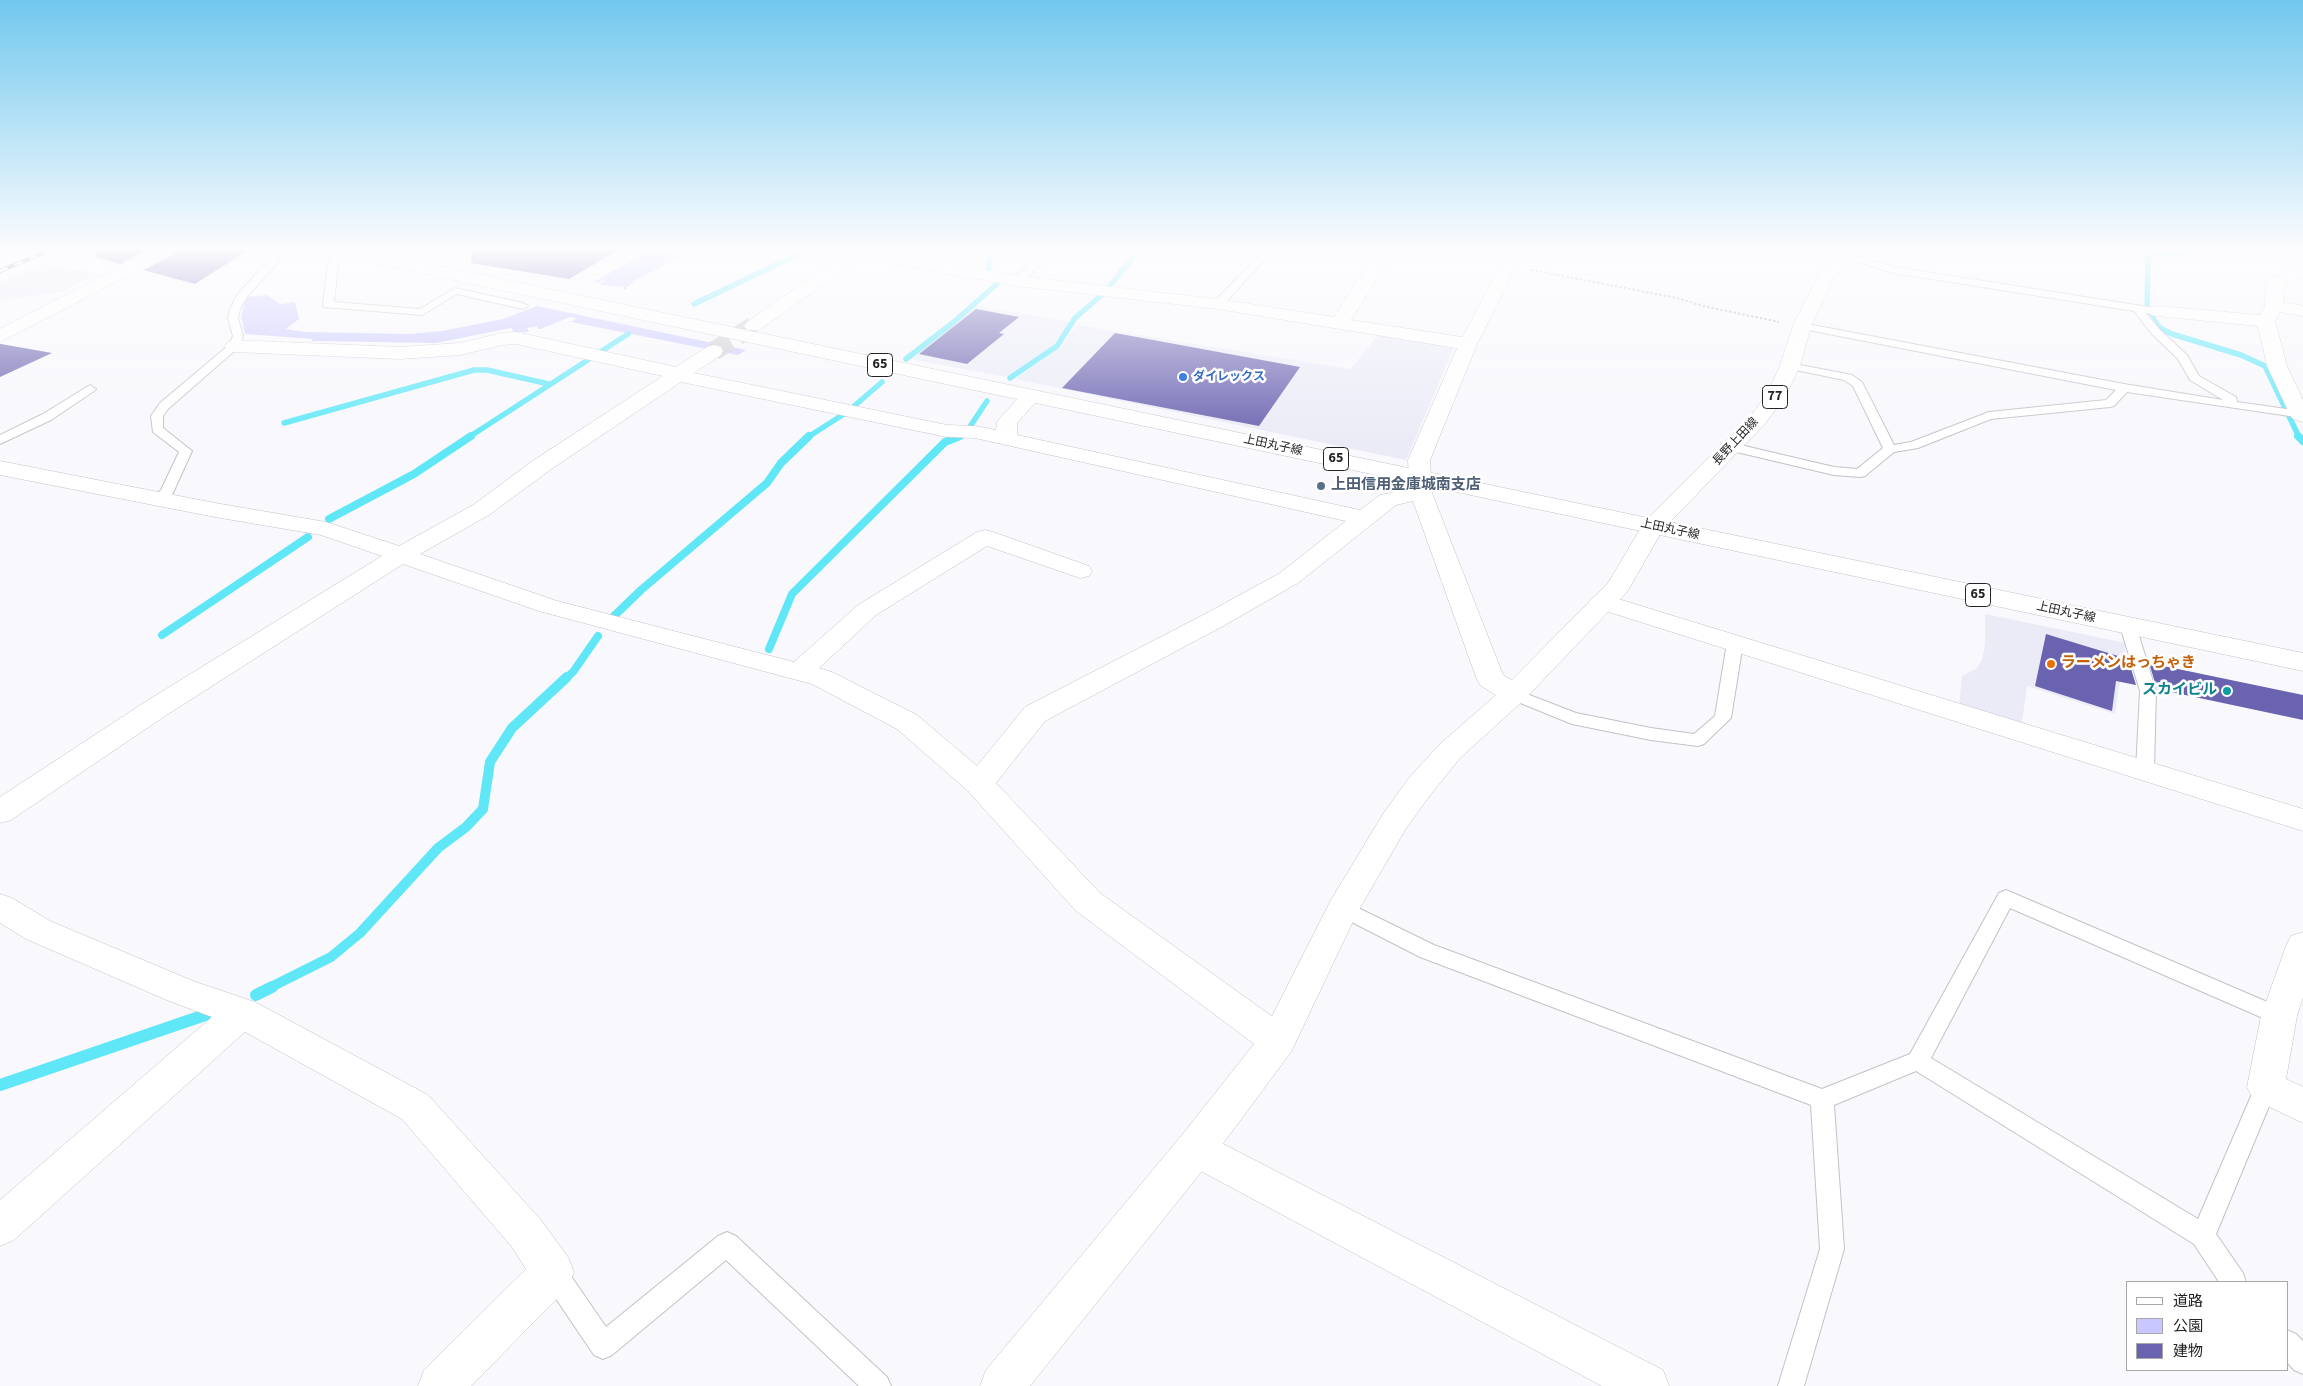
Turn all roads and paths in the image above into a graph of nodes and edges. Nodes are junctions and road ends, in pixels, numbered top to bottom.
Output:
1 (44, 314) edge
2 (234, 314) edge
3 (641, 314) edge
4 (772, 314) edge
5 (1284, 314) edge
6 (1345, 314) edge
7 (1484, 314) edge
8 (1741, 314) edge
9 (1808, 314) edge
10 (2149, 314) edge
11 (2260, 314) edge
12 (2270, 314) joint
13 (1340, 322) junction
14 (754, 326) tunnel mouth
15 (1802, 326) junction
16 (0, 336) edge
17 (1468, 344) junction
18 (234, 346) junction
19 (714, 351) tunnel mouth
20 (1790, 366) junction
21 (677, 374) junction
22 (2124, 388) junction
23 (90, 389) dead end
24 (1031, 396) junction
25 (2243, 406) junction
26 (2294, 414) edge
27 (1006, 439) junction
28 (0, 440) edge
29 (1732, 448) junction
30 (1890, 449) junction
31 (7, 475) edge
32 (1420, 485) junction
33 (158, 499) junction
34 (1363, 518) junction
35 (1653, 526) junction
36 (402, 554) junction
37 (1080, 571) dead end
38 (1602, 602) junction
39 (2128, 626) junction
40 (1735, 644) junction
41 (2303, 662) edge
42 (798, 673) junction
43 (1514, 694) junction
44 (2145, 770) junction
45 (979, 784) junction
46 (0, 812) edge
47 (2303, 820) edge
48 (0, 907) edge
49 (1343, 909) junction
50 (2303, 946) edge
51 (242, 1013) junction
52 (2279, 1016) junction
53 (1278, 1040) junction
54 (1918, 1062) junction
55 (2266, 1087) junction
56 (1822, 1099) junction
57 (2303, 1106) edge
58 (1196, 1148) junction
59 (0, 1226) edge
60 (2203, 1236) junction
61 (553, 1272) junction
62 (2233, 1281) edge
63 (2288, 1344) edge
64 (2303, 1361) edge
65 (440, 1386) edge
66 (878, 1386) edge
67 (1002, 1386) edge
68 (1647, 1386) edge
69 (1791, 1386) edge

1 - 16 street
2 - 18 lane
3 - 24 street, 上田丸子線 / 65
4 - 14 street
5 - 13 street
6 - 13 street
7 - 17 street
8 - 15 path
9 - 15 street, 長野上田線 / 77
10 - 25 lane
11 - 12 street
12 - 26 street
13 - 17 street
15 - 20 street, 長野上田線 / 77
15 - 22 lane
17 - 32 street
18 - 21 street
18 - 33 lane
19 - 21 street
20 - 29 street, 長野上田線 / 77
20 - 30 lane
21 - 27 street
21 - 36 street
22 - 25 lane
22 - 30 lane
23 - 28 lane
24 - 27 street
24 - 32 street, 上田丸子線 / 65
25 - 26 lane
27 - 34 street
29 - 30 lane
29 - 35 street, 長野上田線 / 77
31 - 33 street
32 - 34 street
32 - 35 street, 上田丸子線 / 65
32 - 43 street
33 - 36 street
34 - 45 street
35 - 38 street, 長野上田線
35 - 39 street, 上田丸子線 / 65
36 - 42 street
36 - 46 street
37 - 42 street
38 - 40 street
38 - 43 street, 長野上田線
39 - 41 street, 上田丸子線 / 65
39 - 44 lane
40 - 43 lane
40 - 44 street
42 - 45 street
43 - 49 street, 長野上田線
44 - 47 street
45 - 53 street
48 - 51 street
49 - 53 street, 長野上田線
49 - 56 lane
50 - 52 street
51 - 59 street
51 - 61 street
52 - 54 lane
52 - 55 street
53 - 58 street, 長野上田線
54 - 56 lane
54 - 60 lane
55 - 57 street
55 - 60 lane
56 - 69 lane
58 - 67 street, 長野上田線
58 - 68 street
60 - 62 lane
61 - 65 street
61 - 66 lane
63 - 64 lane

